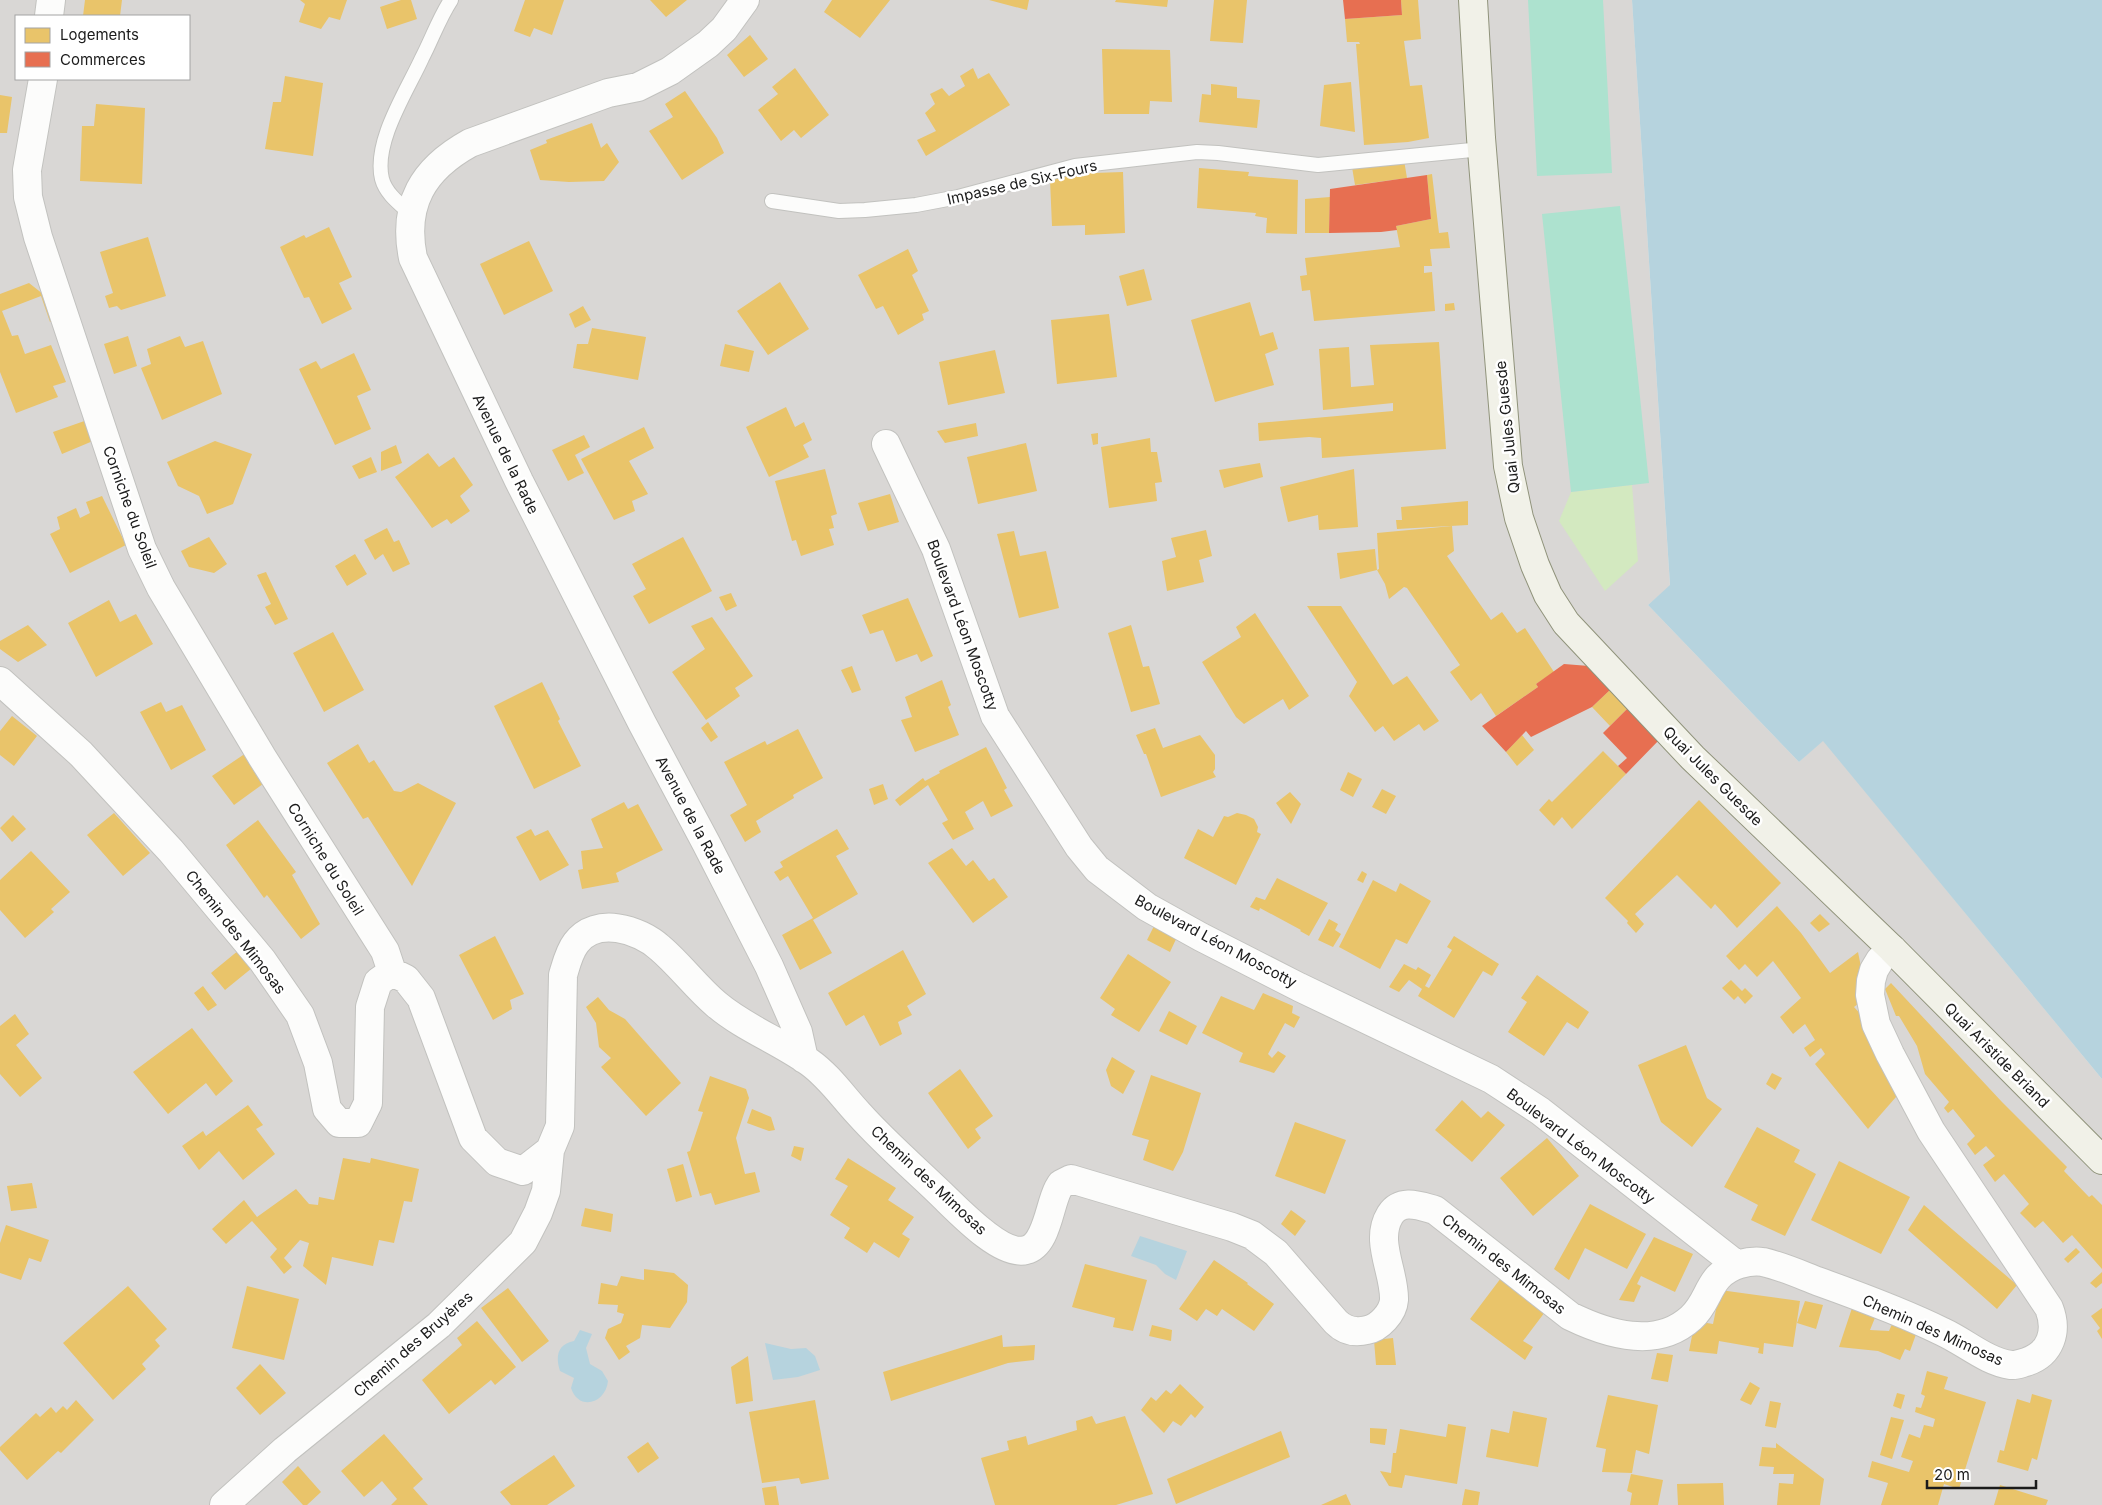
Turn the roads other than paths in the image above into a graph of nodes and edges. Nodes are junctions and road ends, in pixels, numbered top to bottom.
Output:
1 (51, 0) edge
2 (451, 0) edge
3 (745, 0) edge
4 (1473, 0) edge
5 (49, 15) edge
6 (43, 80) edge
7 (1482, 149) junction
8 (772, 202) dead end
9 (411, 214) junction
10 (886, 444) dead end
11 (0, 681) edge
12 (1892, 949) junction
13 (392, 972) junction
14 (804, 1059) junction
15 (550, 1150) junction
16 (2102, 1160) edge
17 (1737, 1265) junction
18 (224, 1505) edge

1 - 5 street
2 - 9 lane
3 - 9 street, Avenue de la Rade
4 - 7 main road, Quai Jules Guesde
6 - 13 street, Corniche du Soleil
7 - 8 lane, Impasse de Six-Fours
7 - 12 main road, Quai Jules Guesde
9 - 14 street, Avenue de la Rade
10 - 17 street, Boulevard Léon Moscotty
11 - 13 street, Chemin des Mimosas
12 - 16 main road, Quai Aristide Briand
12 - 17 street, Chemin des Mimosas
13 - 15 street
14 - 15 street, Chemin des Mimosas
14 - 17 street, Chemin des Mimosas
15 - 18 street, Chemin des Bruyères

